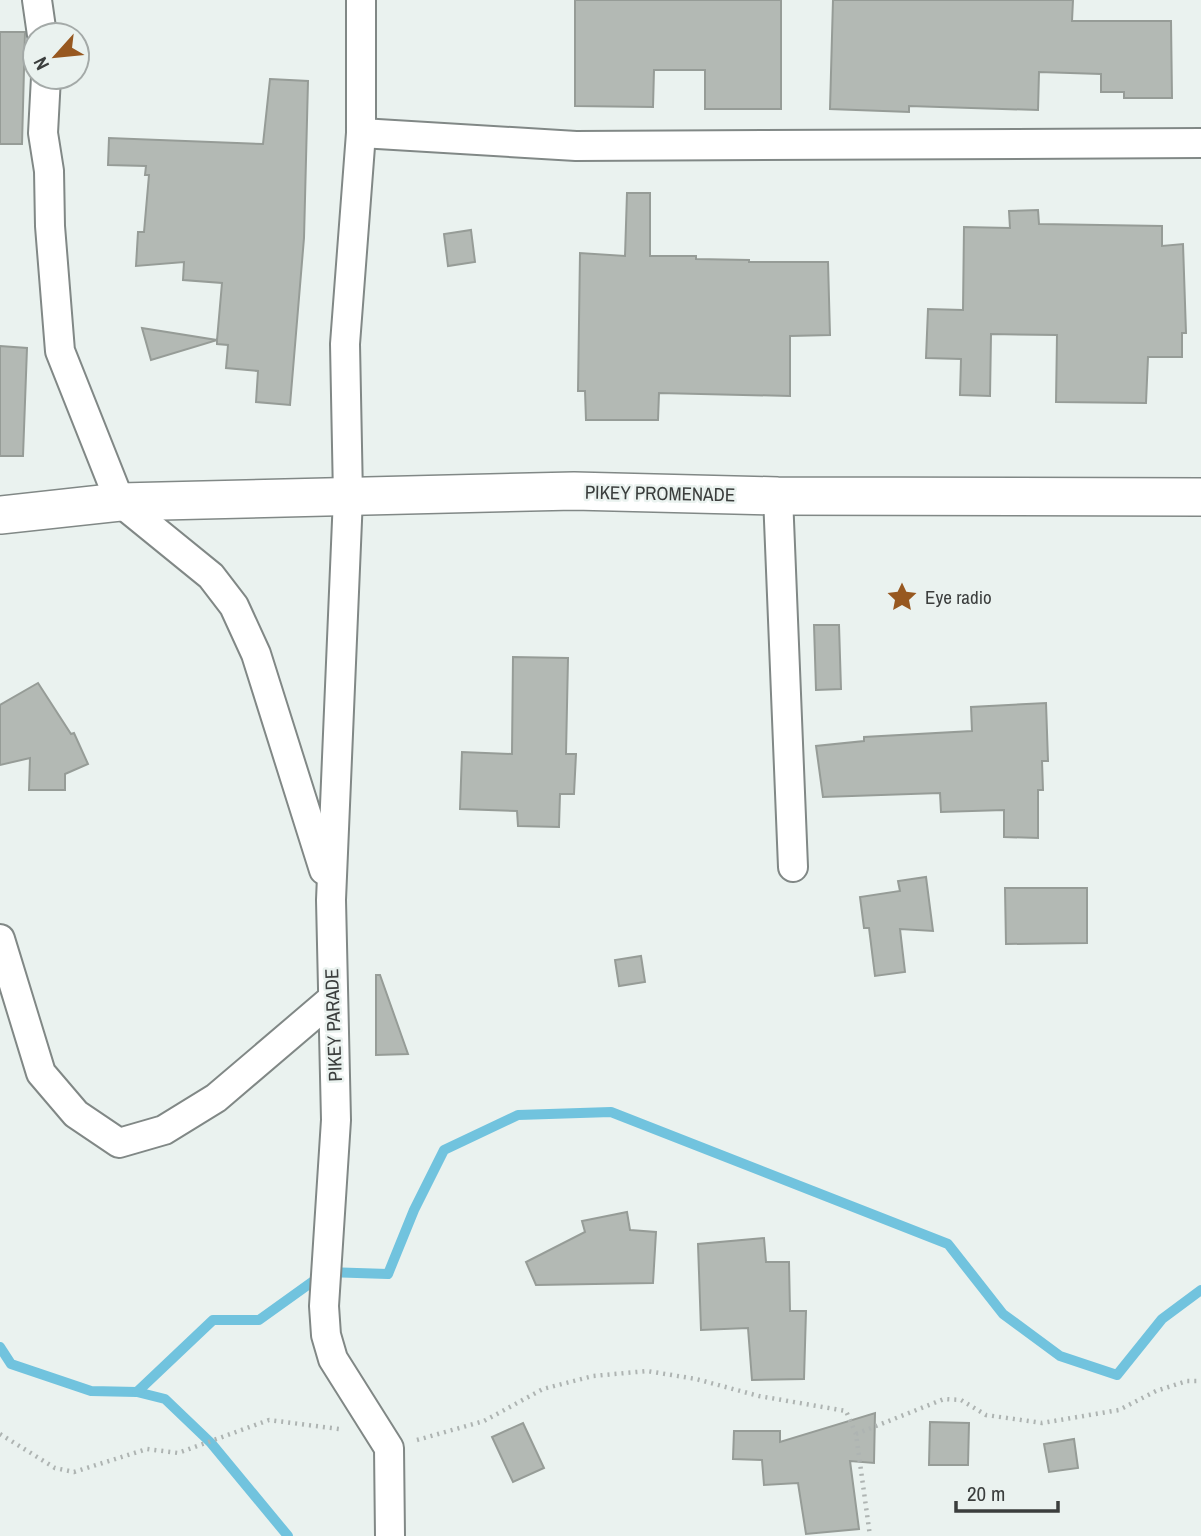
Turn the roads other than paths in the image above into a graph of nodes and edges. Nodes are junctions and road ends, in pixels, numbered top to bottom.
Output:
1 (37, 0) edge
2 (361, 0) edge
3 (40, 21) edge
4 (45, 91) edge
5 (361, 133) junction
6 (1201, 143) edge
7 (778, 496) junction
8 (348, 497) junction
9 (1201, 497) edge
10 (120, 502) junction
11 (0, 515) edge
12 (793, 867) dead end
13 (331, 900) junction
14 (0, 939) edge
15 (331, 1000) junction
16 (390, 1536) edge

1 - 3 street
2 - 5 street, PIKEY PARADE
4 - 10 street
5 - 6 street
5 - 8 street, PIKEY PARADE
7 - 8 street, PIKEY PROMENADE
7 - 9 street, PIKEY PROMENADE
7 - 12 street
8 - 10 street, PIKEY PROMENADE
8 - 13 street, PIKEY PARADE
10 - 11 street, PIKEY PROMENADE
10 - 13 street
13 - 15 street, PIKEY PARADE
14 - 15 street
15 - 16 street, PIKEY PARADE

